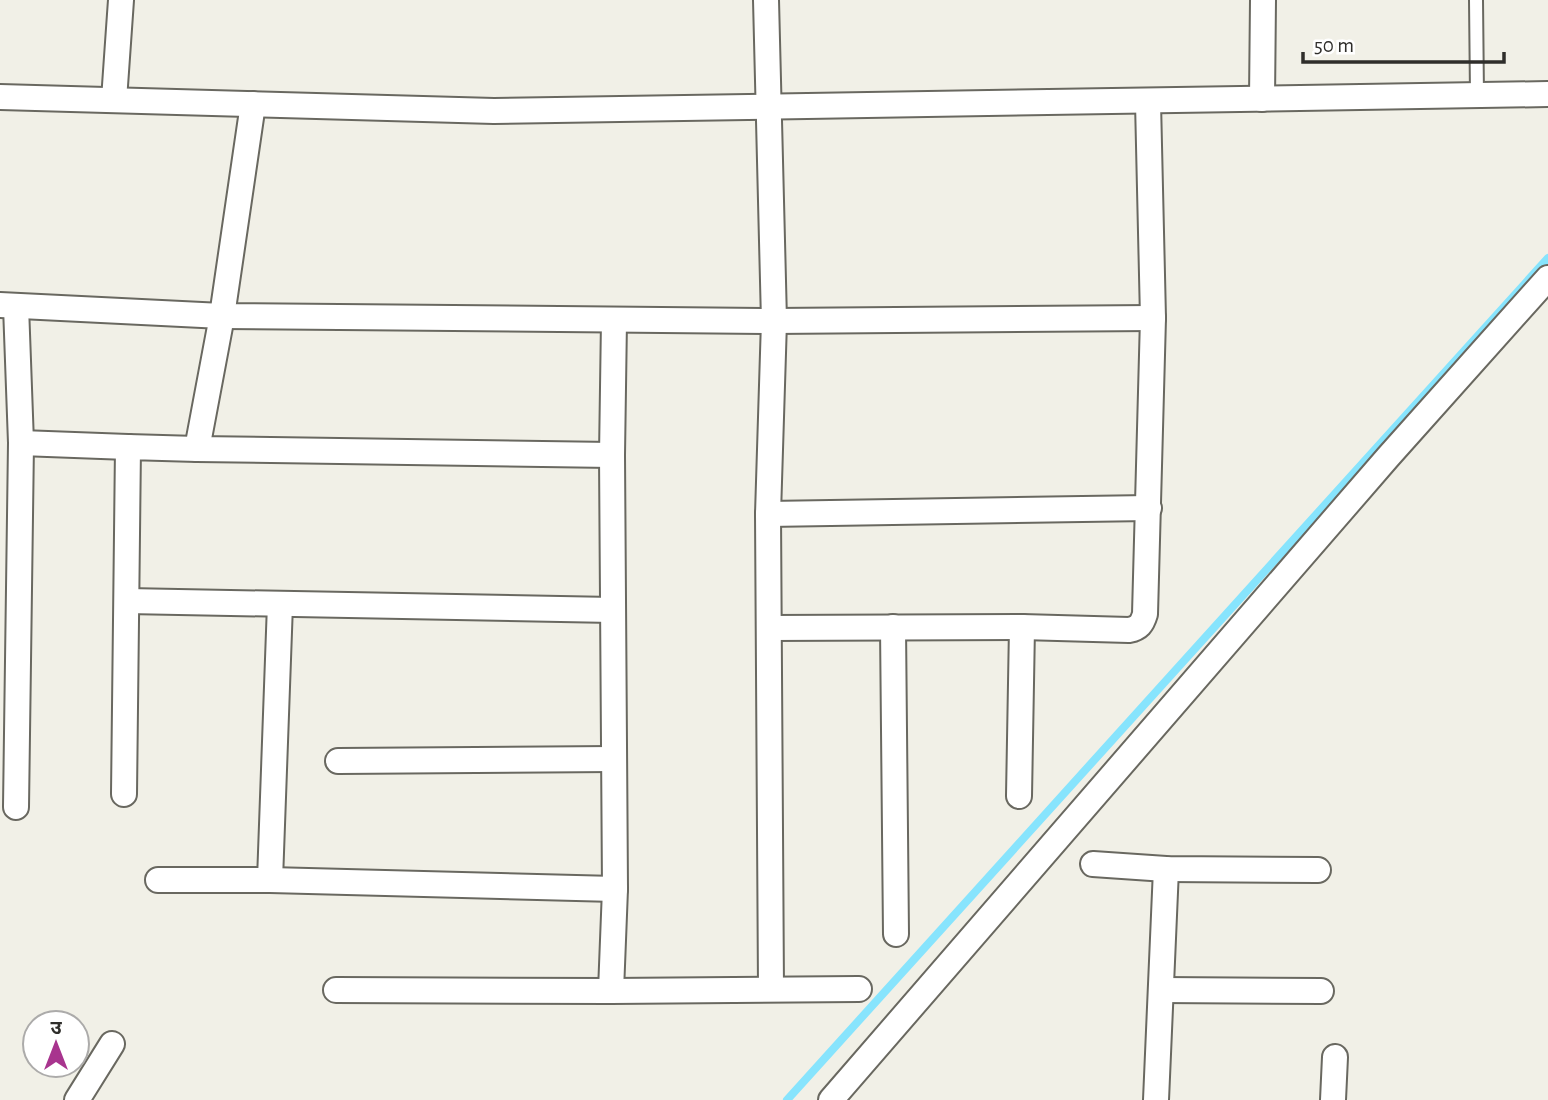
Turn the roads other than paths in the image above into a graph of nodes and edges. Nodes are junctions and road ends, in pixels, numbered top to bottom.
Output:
1 (121, 0) edge
2 (766, 0) edge
3 (1263, 0) edge
4 (1476, 0) edge
5 (1548, 94) edge
6 (1477, 95) junction
7 (0, 97) edge
8 (1262, 99) junction
9 (114, 100) junction
10 (1148, 102) junction
11 (253, 104) junction
12 (768, 105) junction
13 (1548, 278) edge
14 (8, 305) edge
15 (222, 316) junction
16 (1153, 318) junction
17 (614, 320) junction
18 (774, 321) junction
19 (21, 443) junction
20 (128, 447) junction
21 (197, 449) junction
22 (612, 455) junction
23 (1149, 508) junction
24 (768, 514) junction
25 (127, 601) junction
26 (279, 604) junction
27 (613, 610) junction
28 (893, 627) junction
29 (1022, 627) junction
30 (769, 628) junction
31 (614, 759) junction
32 (338, 761) dead end
33 (124, 794) dead end
34 (1019, 796) dead end
35 (16, 807) dead end
36 (1093, 864) dead end
37 (1166, 869) junction
38 (1318, 870) dead end
39 (158, 880) dead end
40 (270, 880) junction
41 (615, 889) junction
42 (896, 933) dead end
43 (771, 989) junction
44 (859, 989) dead end
45 (337, 990) dead end
46 (1161, 990) junction
47 (1321, 990) dead end
48 (611, 991) junction
49 (112, 1044) dead end
50 (1335, 1057) dead end
51 (77, 1100) edge
52 (831, 1100) edge
53 (1156, 1100) edge
54 (1333, 1100) edge

1 - 9 street
2 - 12 street
3 - 8 street
4 - 6 lane
5 - 6 street
6 - 8 street
7 - 9 street
8 - 10 street
9 - 11 street
10 - 12 street
10 - 16 street
11 - 12 street
11 - 15 street
12 - 18 street
13 - 52 street
14 - 15 street
14 - 19 street
15 - 17 street
15 - 21 street
16 - 18 street
16 - 23 street
17 - 18 street
17 - 22 street
18 - 24 street
19 - 20 street
19 - 35 street
20 - 21 street
20 - 25 street
21 - 22 street
22 - 27 street
23 - 24 street
23 - 29 street
24 - 30 street
25 - 26 street
25 - 33 street
26 - 27 street
26 - 40 street
27 - 31 street
28 - 29 street
28 - 30 street
28 - 42 street
29 - 34 street
30 - 43 street
31 - 32 street
31 - 41 street
36 - 37 street
37 - 38 street
37 - 46 street
39 - 40 street
40 - 41 street
41 - 48 street
43 - 44 street
43 - 48 street
45 - 48 street
46 - 47 street
46 - 53 street
49 - 51 street
50 - 54 street

